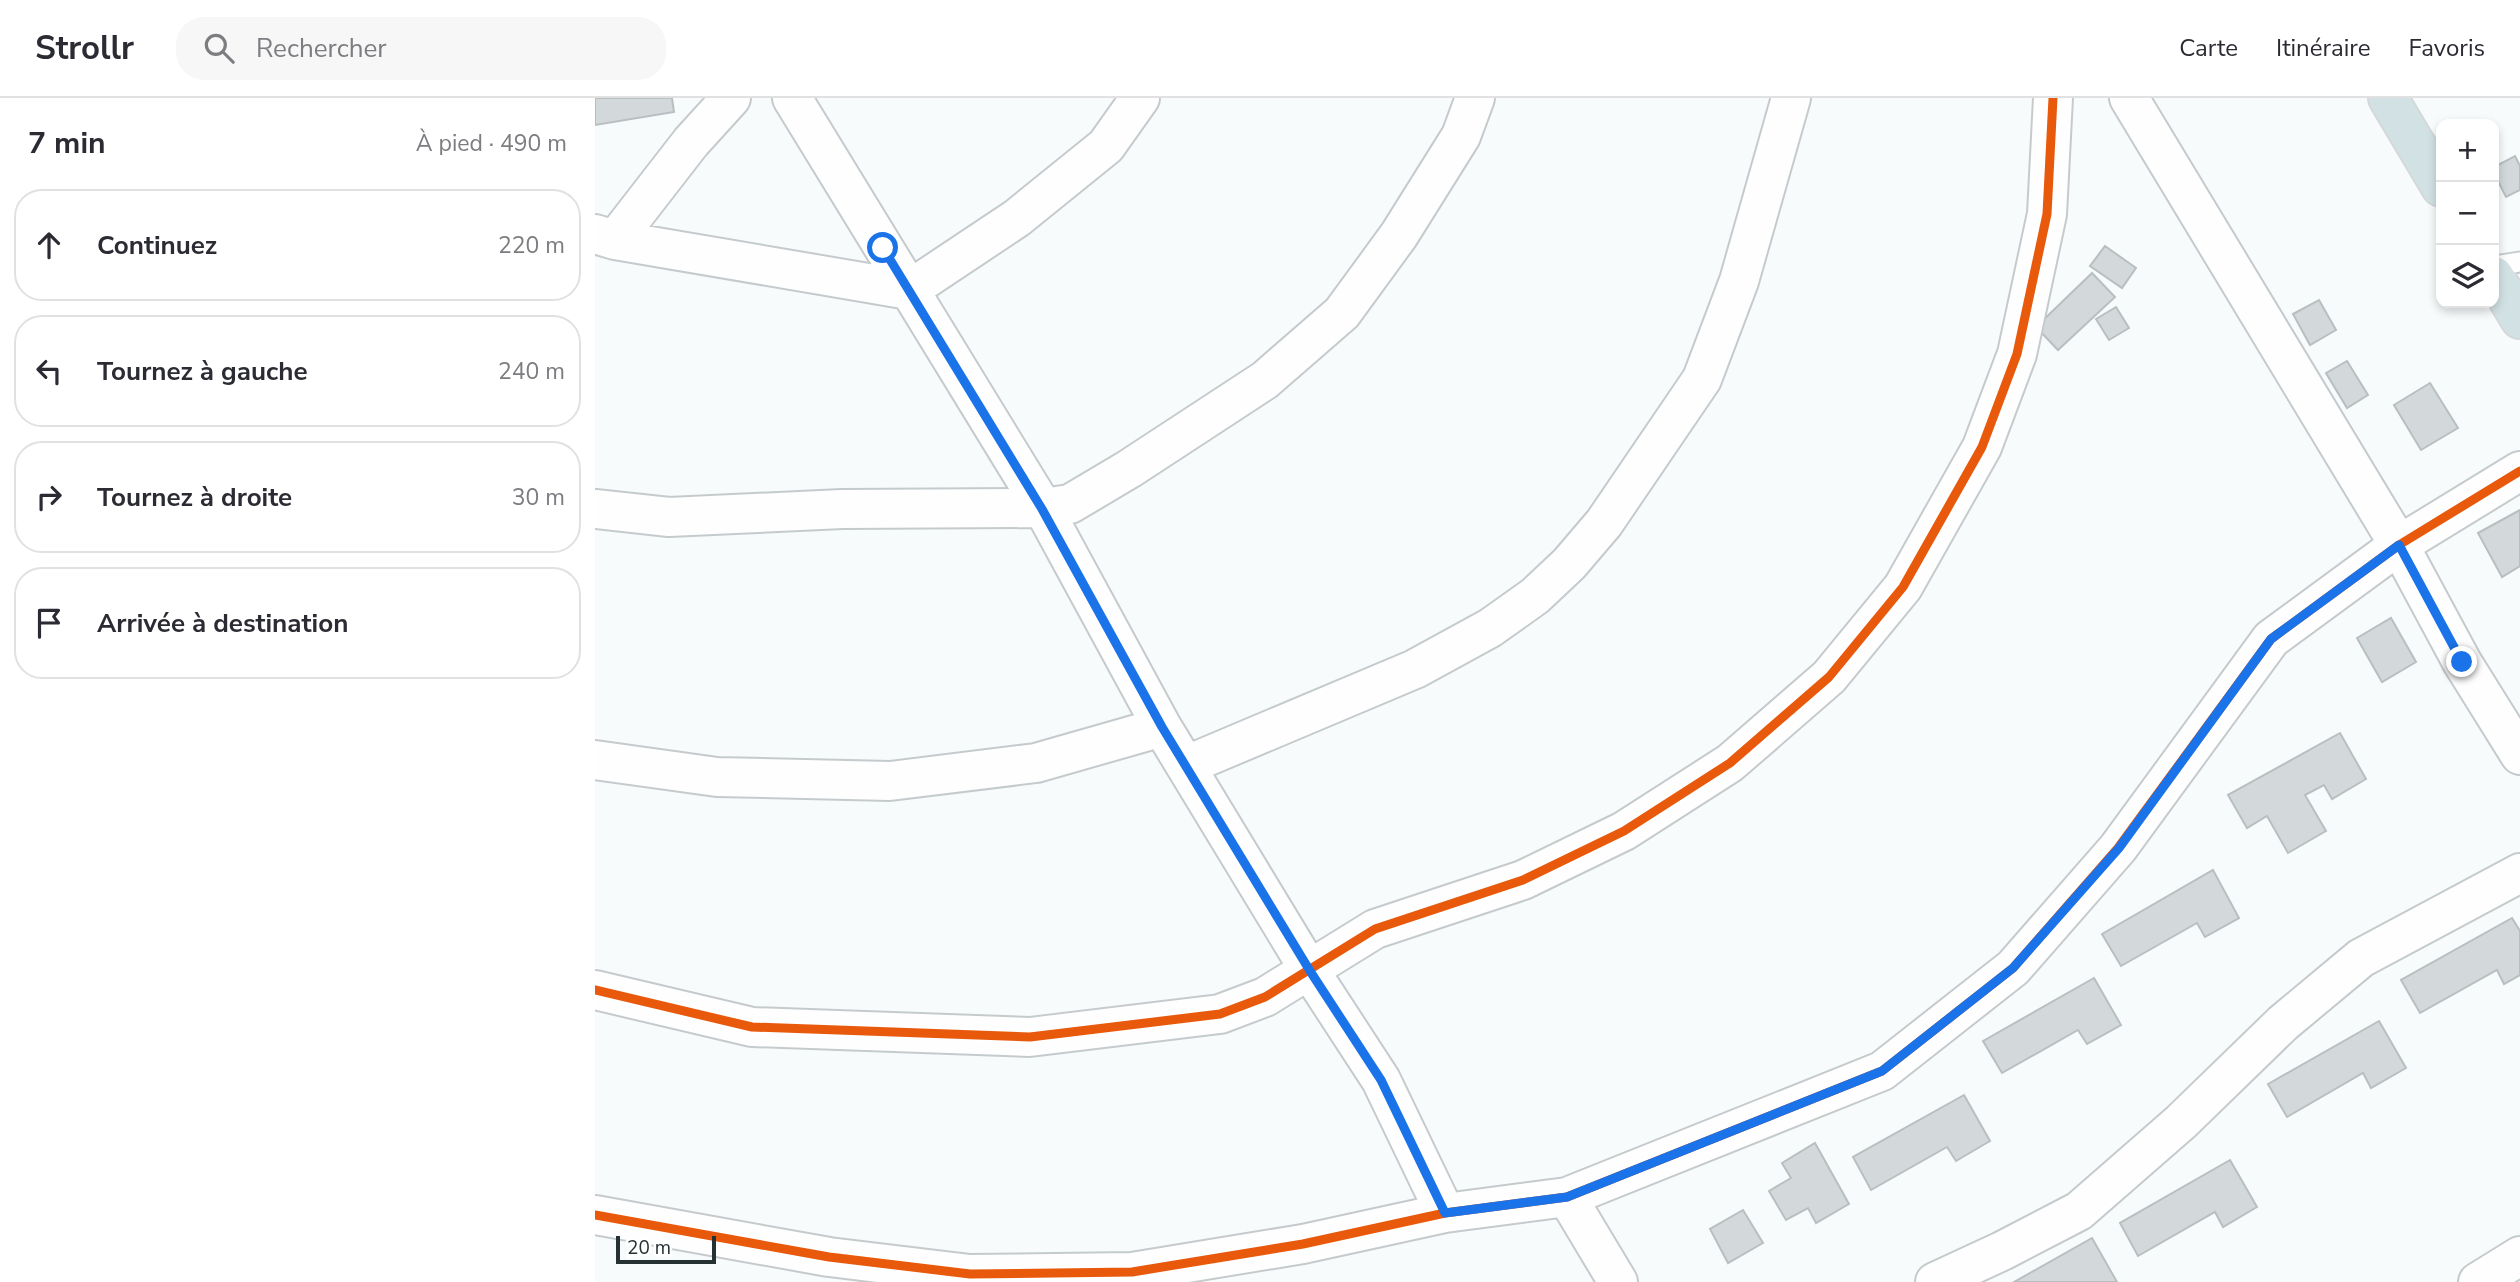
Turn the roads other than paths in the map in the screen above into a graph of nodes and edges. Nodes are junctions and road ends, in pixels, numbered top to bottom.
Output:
1 (731, 98) edge
2 (792, 98) edge
3 (1140, 98) edge
4 (1475, 98) edge
5 (1791, 98) edge
6 (2053, 98) edge
7 (2129, 98) edge
8 (2388, 98) edge
9 (2438, 182) edge
10 (605, 237) edge
11 (2520, 262) edge
12 (2499, 265) edge
13 (2499, 284) edge
14 (909, 290) junction
15 (2520, 319) edge
16 (2520, 471) edge
17 (595, 509) edge
18 (1042, 509) junction
19 (2399, 545) junction
20 (1162, 727) junction
21 (2520, 755) edge
22 (595, 760) edge
23 (1187, 765) junction
24 (2520, 873) edge
25 (1310, 971) junction
26 (595, 990) edge
27 (1567, 1197) junction
28 (1445, 1213) junction
29 (595, 1215) edge
30 (2520, 1256) edge
31 (1618, 1282) edge
32 (1935, 1282) edge
33 (2478, 1282) edge

1 - 10 street
2 - 14 street
3 - 14 street
4 - 18 street
5 - 23 street
6 - 25 street
7 - 19 street
8 - 9 highway
10 - 14 street
11 - 12 lane
13 - 15 highway
14 - 18 street
16 - 19 street
17 - 18 street
18 - 20 street
19 - 21 street
19 - 27 street
20 - 22 street
20 - 23 street
23 - 25 street
24 - 32 street
25 - 26 street
25 - 28 street
27 - 28 street
27 - 31 street
28 - 29 street
30 - 33 street

